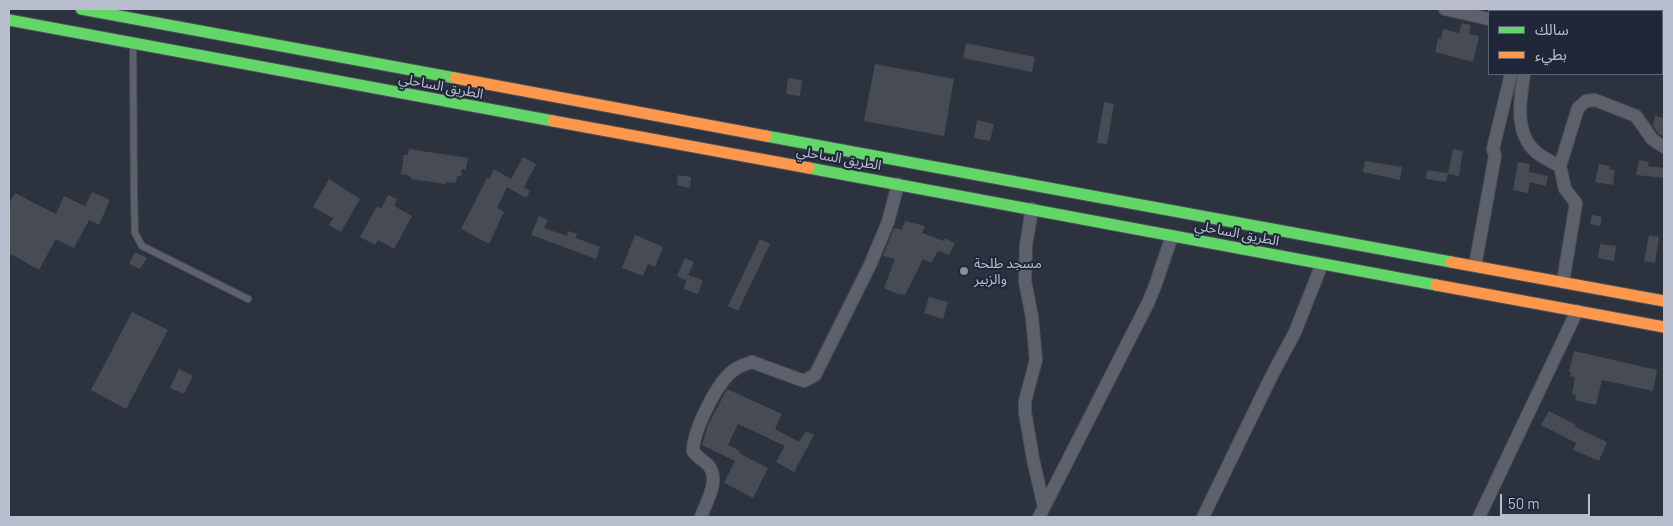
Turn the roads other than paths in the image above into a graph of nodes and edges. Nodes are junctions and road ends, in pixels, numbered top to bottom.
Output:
1 (81, 9) edge
2 (1445, 9) edge
3 (1488, 19) edge
4 (9, 20) edge
5 (133, 43) junction
6 (1511, 75) edge
7 (1524, 75) edge
8 (1664, 147) edge
9 (1560, 166) junction
10 (898, 184) junction
11 (1032, 209) junction
12 (1172, 236) junction
13 (1322, 264) junction
14 (1475, 266) junction
15 (1564, 282) junction
16 (248, 299) dead end
17 (1664, 301) edge
18 (1577, 312) junction
19 (1664, 327) edge
20 (1041, 512) edge
21 (700, 517) edge
22 (1203, 517) edge
23 (1479, 517) edge

1 - 14 highway, الطريق الساحلي
2 - 3 street
4 - 5 highway, الطريق الساحلي
5 - 10 highway, الطريق الساحلي
5 - 16 lane
6 - 14 street
7 - 9 street
8 - 9 street
9 - 15 street
10 - 11 highway, الطريق الساحلي
10 - 21 street
11 - 12 highway, الطريق الساحلي
11 - 20 street
12 - 13 highway, الطريق الساحلي
12 - 20 street
13 - 18 highway, الطريق الساحلي
13 - 22 street
14 - 15 highway, الطريق الساحلي
15 - 17 highway, الطريق الساحلي
18 - 19 highway, الطريق الساحلي
18 - 23 street

